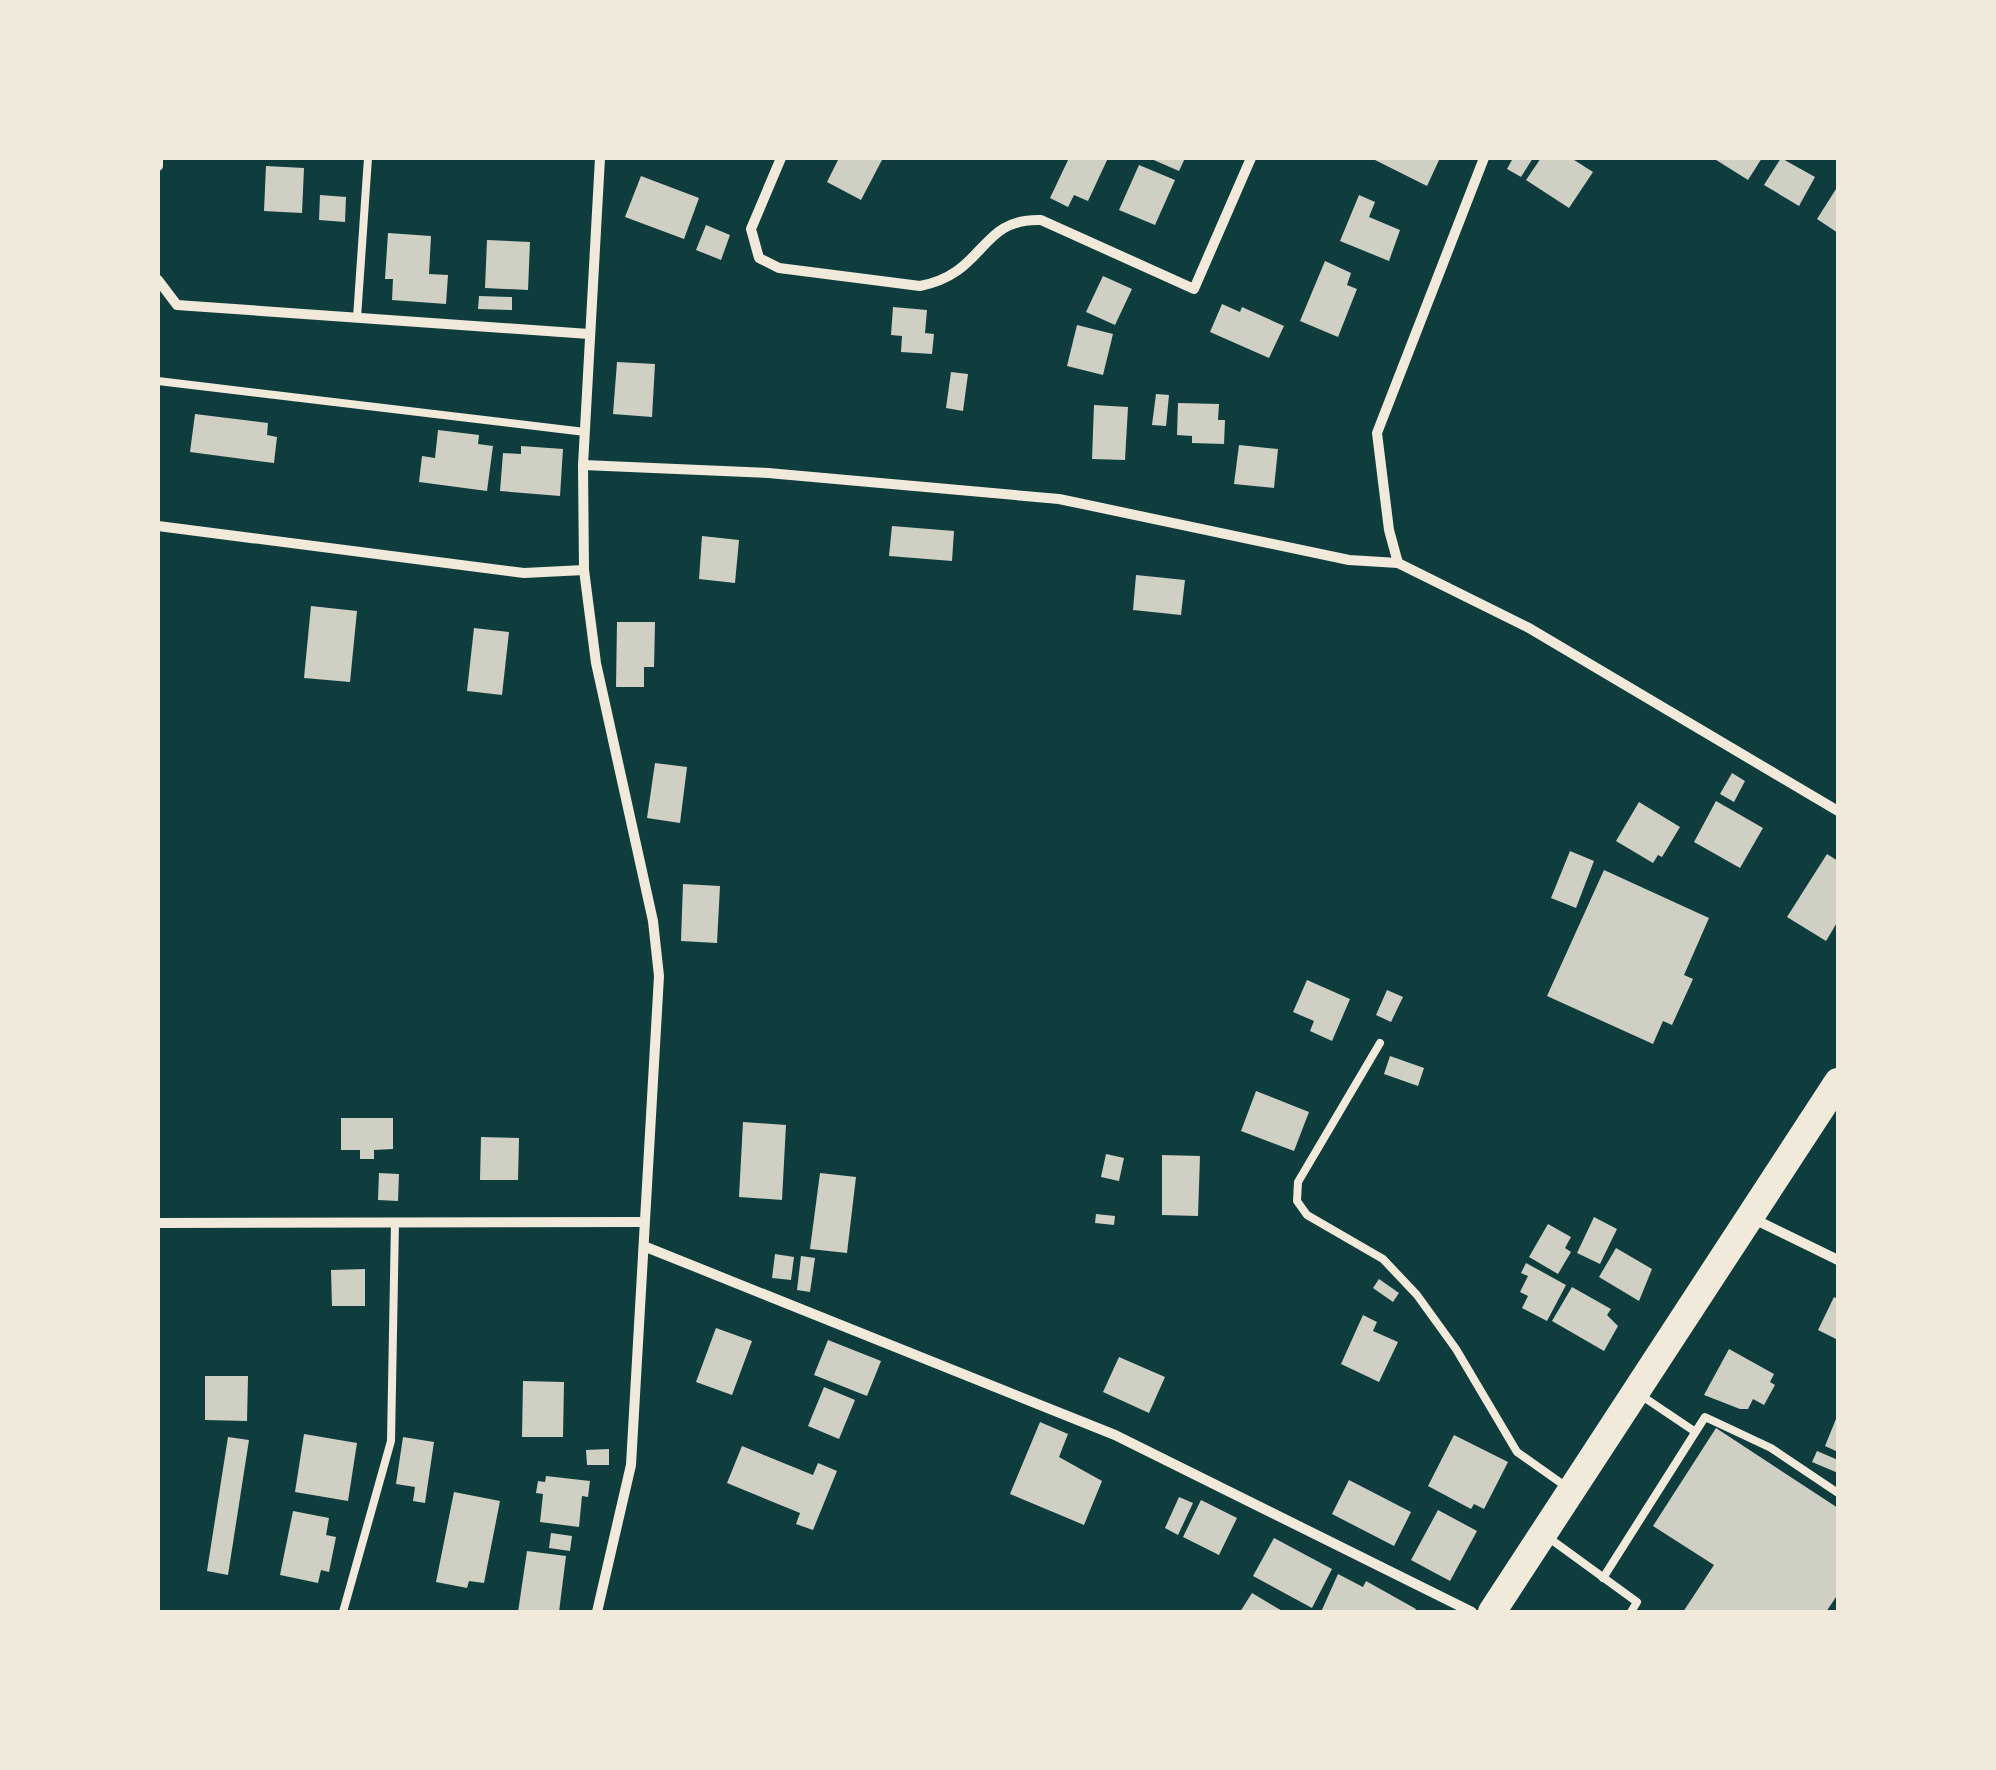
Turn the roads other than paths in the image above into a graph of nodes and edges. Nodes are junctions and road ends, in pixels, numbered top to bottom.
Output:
1 (158, 158) edge
2 (368, 158) edge
3 (600, 158) edge
4 (782, 158) edge
5 (1251, 158) edge
6 (1484, 158) edge
7 (158, 166) edge
8 (158, 280) edge
9 (357, 318) junction
10 (589, 334) junction
11 (158, 381) edge
12 (584, 432) junction
13 (583, 465) junction
14 (158, 526) edge
15 (1398, 563) junction
16 (584, 570) junction
17 (1838, 810) edge
18 (1380, 1043) dead end
19 (1838, 1082) edge
20 (1751, 1217) junction
21 (394, 1222) junction
22 (642, 1222) junction
23 (158, 1223) edge
24 (646, 1247) junction
25 (1838, 1260) edge
26 (1636, 1392) junction
27 (1694, 1430) junction
28 (1572, 1491) junction
29 (1838, 1494) edge
30 (1544, 1534) junction
31 (1603, 1578) junction
32 (343, 1612) edge
33 (596, 1612) edge
34 (1472, 1612) edge
35 (1492, 1612) edge
36 (1631, 1612) edge

1 - 7 street
2 - 9 lane
3 - 10 street
4 - 5 street
6 - 15 street
8 - 9 street
9 - 10 street
10 - 12 street
11 - 12 lane
12 - 13 street
13 - 15 street
13 - 16 street
14 - 16 street
15 - 17 street
16 - 22 street
18 - 28 lane
19 - 20 highway
20 - 25 street
20 - 26 highway
21 - 22 street
21 - 23 street
21 - 32 lane
22 - 24 street
24 - 33 street
24 - 34 street
26 - 27 lane
26 - 28 highway
27 - 29 lane
27 - 31 lane
28 - 30 highway
30 - 31 lane
30 - 35 highway
31 - 36 lane

